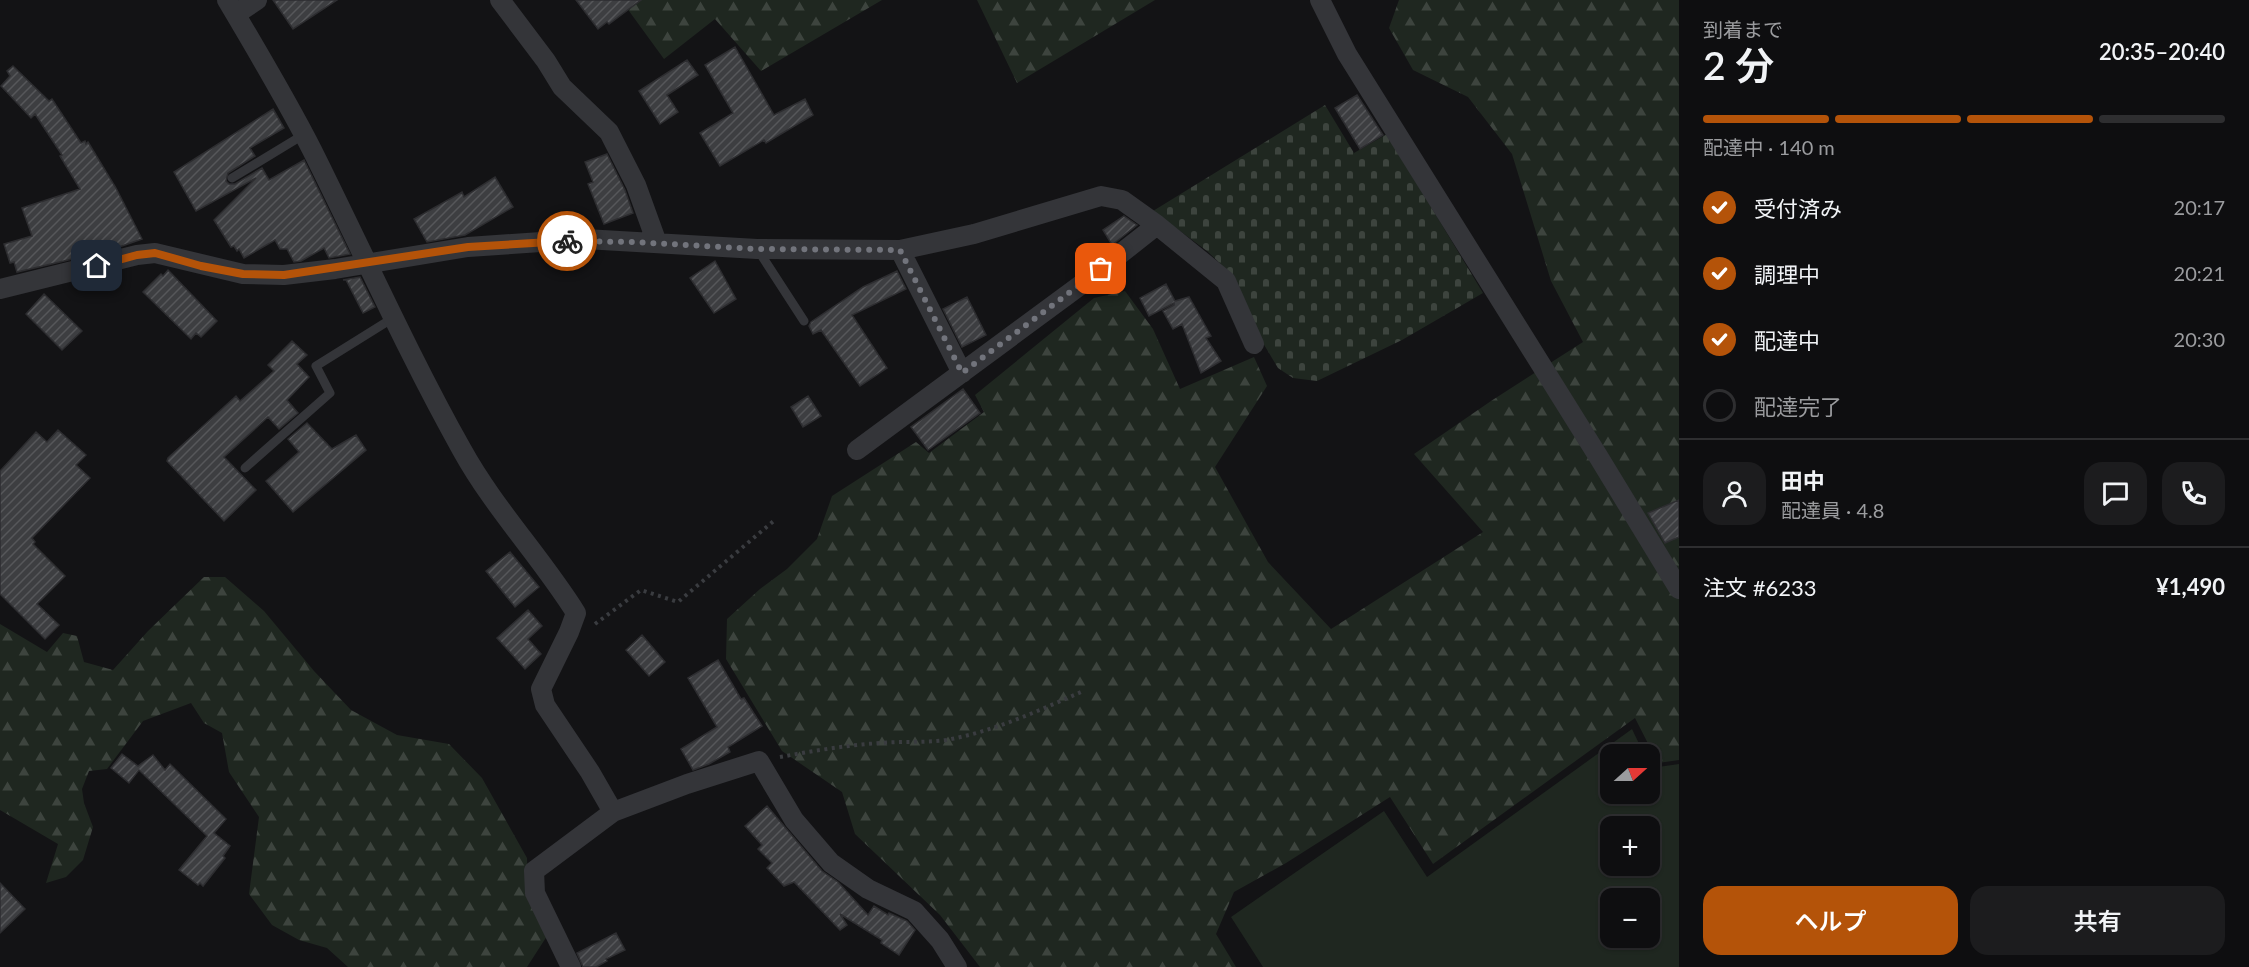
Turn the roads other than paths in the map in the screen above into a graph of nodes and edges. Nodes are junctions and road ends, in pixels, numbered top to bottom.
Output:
1 (257, 0) edge
2 (500, 0) edge
3 (1320, 0) edge
4 (232, 7) edge
5 (303, 135) junction
6 (232, 178) dead end
7 (1157, 225) junction
8 (657, 243) junction
9 (757, 249) junction
10 (900, 250) junction
11 (368, 263) junction
12 (0, 289) edge
13 (393, 318) junction
14 (804, 321) dead end
15 (1254, 344) dead end
16 (962, 373) junction
17 (856, 450) dead end
18 (245, 468) dead end
19 (1679, 589) edge
20 (613, 812) junction
21 (571, 967) edge
22 (957, 967) edge

1 - 4 street
2 - 8 street
3 - 19 street
4 - 5 street
5 - 6 lane
5 - 11 street
7 - 10 street
7 - 15 street
7 - 16 street
8 - 9 street
8 - 11 street
9 - 10 street
9 - 14 lane
10 - 16 street
11 - 12 street
11 - 13 street
13 - 18 lane
13 - 20 street
16 - 17 street
20 - 21 street
20 - 22 street

